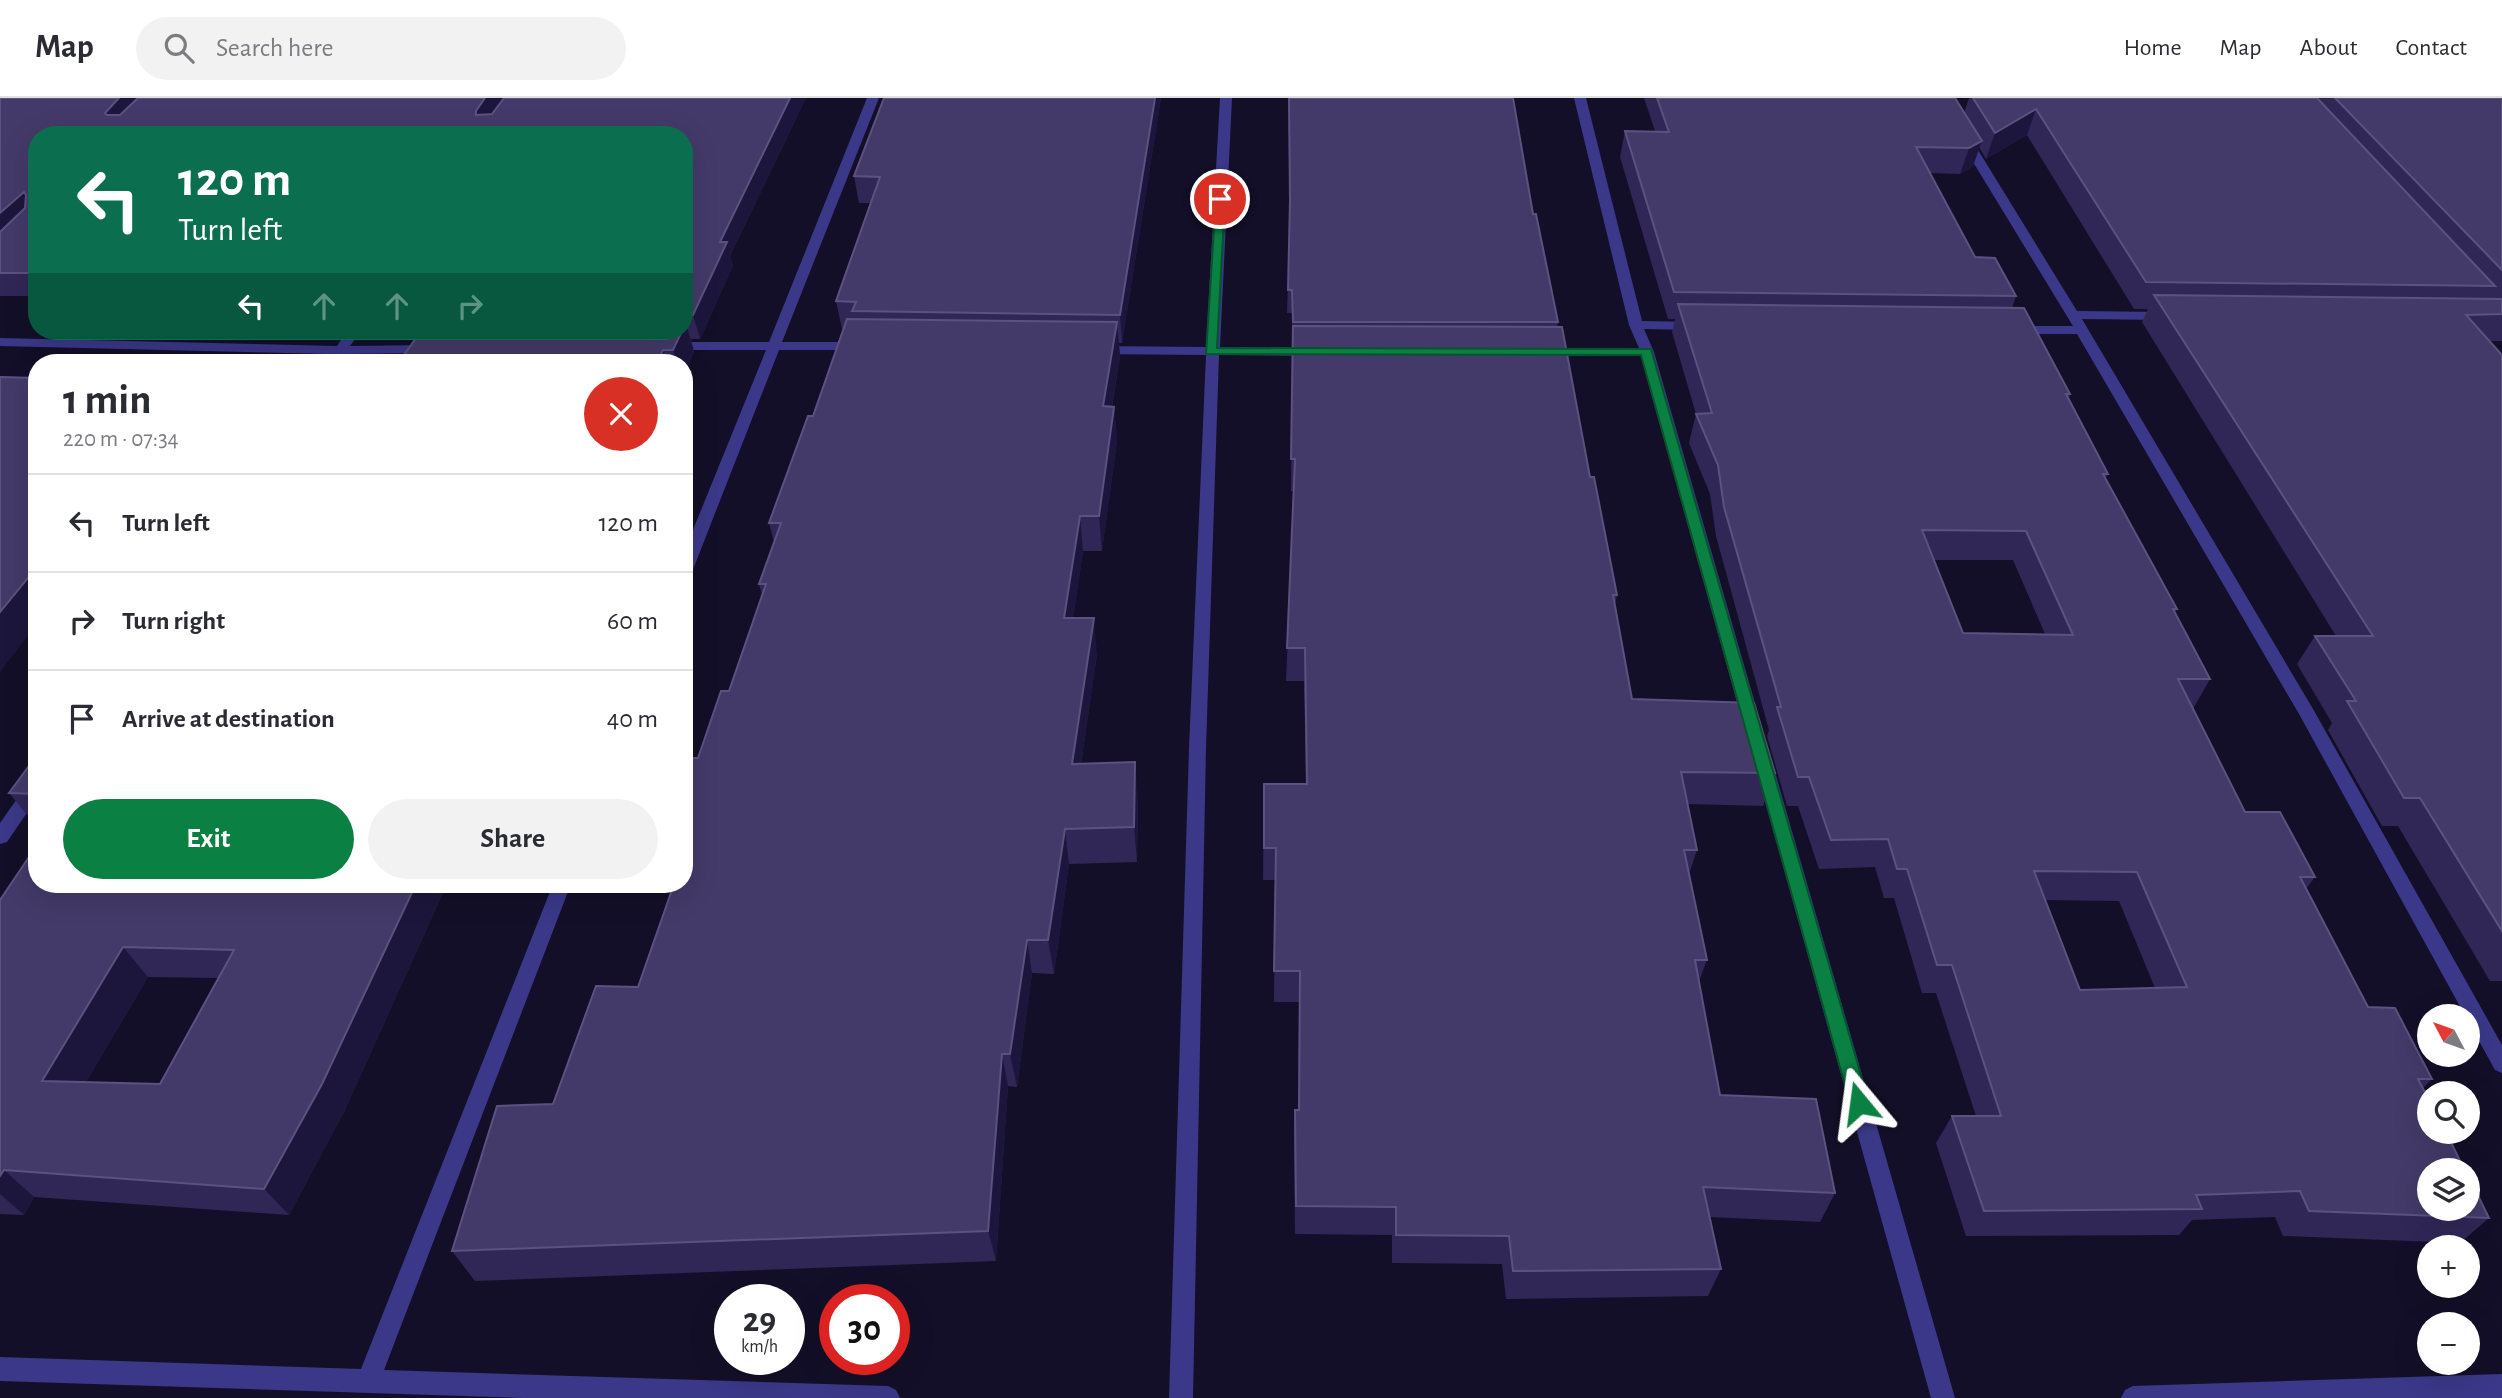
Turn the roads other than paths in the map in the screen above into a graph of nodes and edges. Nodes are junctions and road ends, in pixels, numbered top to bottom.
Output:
1 (873, 98) edge
2 (1226, 98) edge
3 (1580, 98) edge
4 (1940, 98) edge
5 (2073, 315) junction
6 (2182, 317) edge
7 (1636, 325) junction
8 (1716, 327) edge
9 (1999, 330) edge
10 (2081, 330) junction
11 (347, 340) edge
12 (0, 342) edge
13 (773, 345) junction
14 (647, 347) edge
15 (869, 347) edge
16 (438, 349) edge
17 (1074, 349) edge
18 (340, 350) junction
19 (1211, 352) junction
20 (1334, 352) edge
21 (1524, 352) edge
22 (1647, 352) junction
23 (337, 354) edge
24 (693, 549) edge
25 (28, 798) edge
26 (0, 837) edge
27 (558, 893) edge
28 (2502, 1064) edge
29 (0, 1369) edge
30 (367, 1383) junction
31 (2502, 1386) edge
32 (888, 1398) edge
33 (1181, 1398) edge
34 (1943, 1398) edge
35 (2133, 1398) edge

1 - 13 street
2 - 19 street
3 - 7 street
4 - 5 street
5 - 6 street
5 - 10 street
7 - 8 street
7 - 22 street
9 - 10 street
10 - 28 street
11 - 18 street
12 - 18 street
13 - 14 street
13 - 15 street
13 - 24 street
16 - 18 street
17 - 19 street
18 - 23 street
19 - 20 street
19 - 33 street
21 - 22 street
22 - 34 street
25 - 26 street
27 - 30 street
29 - 30 street
30 - 32 street
31 - 35 street

